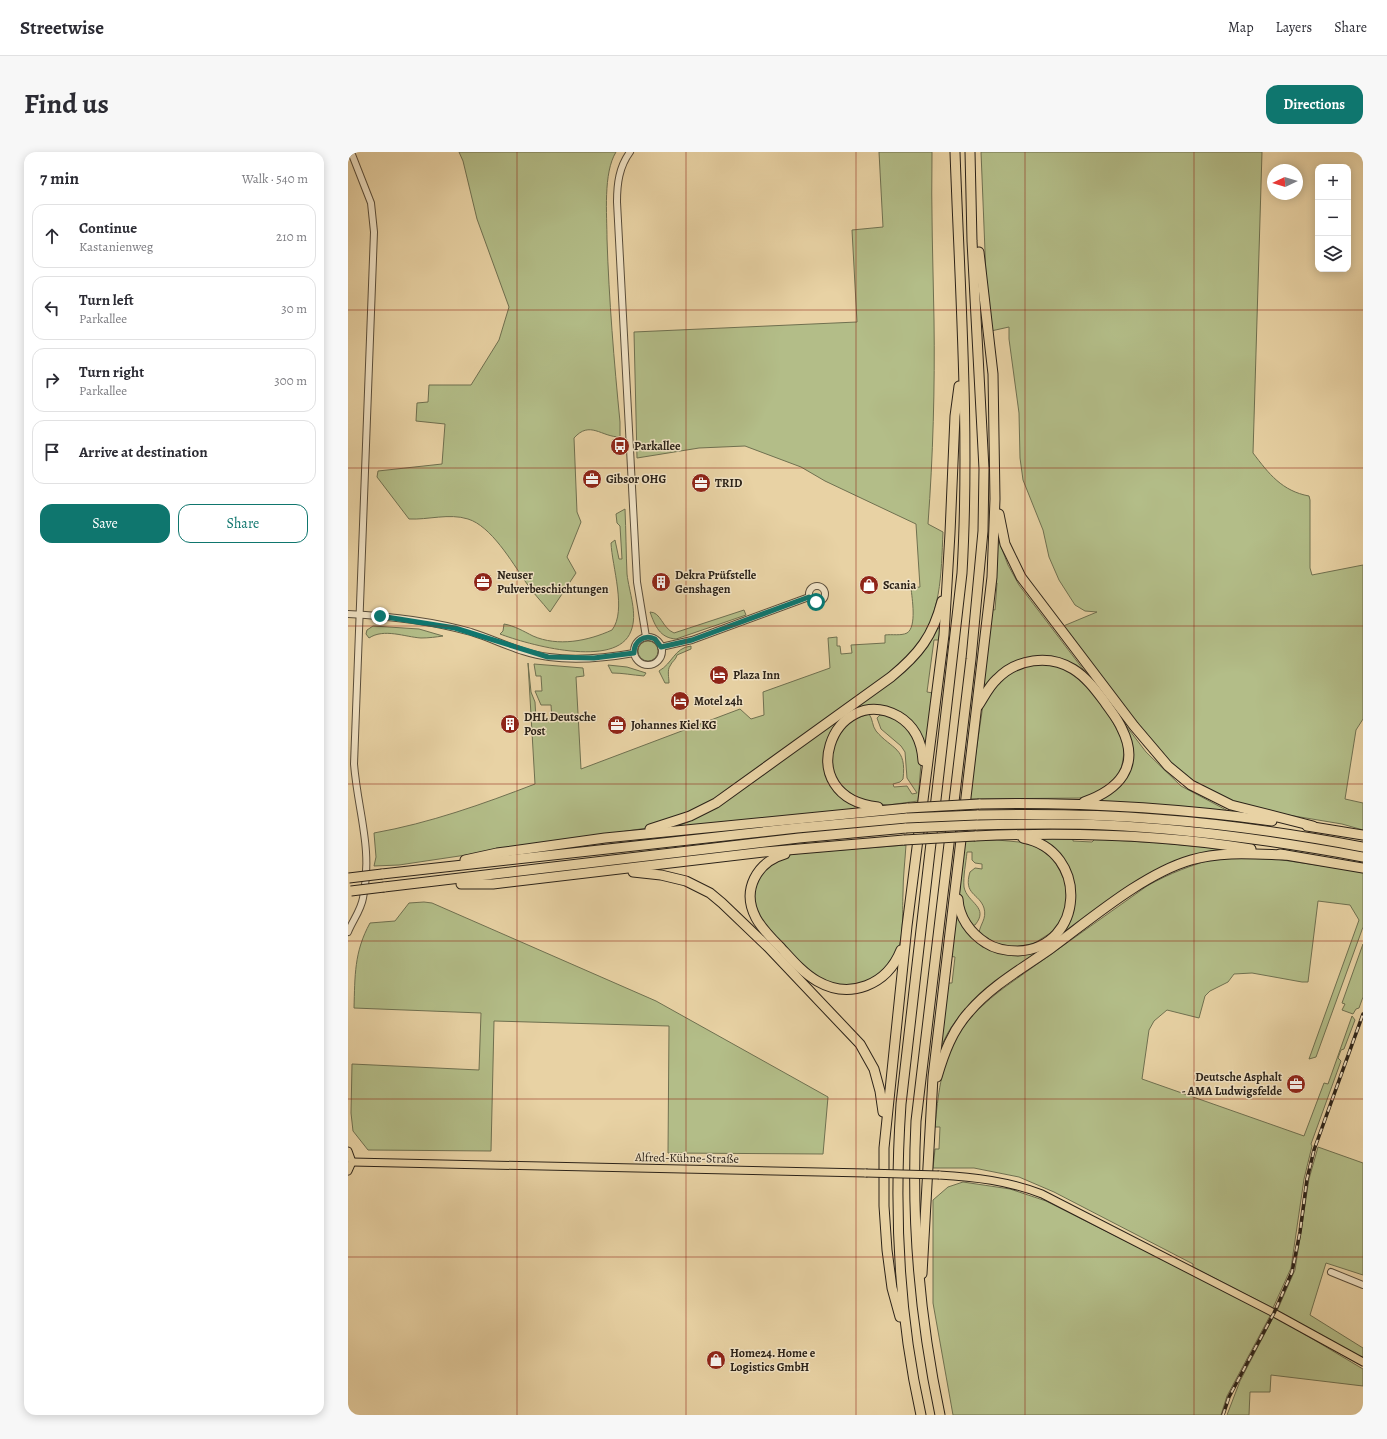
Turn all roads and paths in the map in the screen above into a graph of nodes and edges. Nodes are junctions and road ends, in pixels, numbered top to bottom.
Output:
1 (351, 152) edge
2 (630, 152) edge
3 (955, 152) edge
4 (970, 152) edge
5 (972, 241) junction
6 (962, 370) junction
7 (995, 485) junction
8 (948, 576) junction
9 (809, 597) dead end
10 (348, 614) edge
11 (359, 615) junction
12 (646, 637) junction
13 (661, 647) junction
14 (634, 653) junction
15 (976, 709) junction
16 (1078, 804) junction
17 (894, 809) junction
18 (920, 813) junction
19 (1312, 826) junction
20 (1006, 834) junction
21 (1363, 835) edge
22 (605, 838) junction
23 (961, 841) junction
24 (1363, 847) edge
25 (813, 848) junction
26 (1285, 855) junction
27 (1363, 857) edge
28 (1363, 868) edge
29 (431, 869) junction
30 (580, 875) junction
31 (348, 878) edge
32 (434, 882) junction
33 (349, 891) edge
34 (907, 926) junction
35 (348, 932) edge
36 (931, 1095) junction
37 (884, 1148) junction
38 (348, 1151) edge
39 (352, 1162) junction
40 (348, 1171) edge
41 (1331, 1272) dead end
42 (1363, 1285) edge
43 (920, 1294) junction
44 (910, 1354) junction
45 (1360, 1360) edge
46 (921, 1415) edge
47 (940, 1415) edge

1 - 11 street
2 - 12 street
3 - 6 highway
4 - 5 highway
5 - 7 highway
5 - 43 highway
6 - 8 highway
6 - 44 highway
7 - 15 highway
7 - 19 highway
8 - 18 highway
8 - 22 highway
9 - 13 street
10 - 11 street
11 - 14 street
11 - 35 street
12 - 13 street
12 - 14 street
13 - 14 street
15 - 16 highway
15 - 23 highway
16 - 17 highway, bridge
16 - 19 highway
17 - 18 highway
17 - 22 highway
18 - 34 highway
19 - 21 highway
20 - 23 highway
20 - 25 highway, bridge
20 - 26 highway
22 - 29 highway
23 - 36 highway
24 - 29 highway, bridge
25 - 30 highway
25 - 34 highway
26 - 28 highway
26 - 36 highway
27 - 32 highway, bridge
29 - 31 highway, bridge
30 - 32 highway
30 - 37 highway
32 - 33 highway, bridge
34 - 37 highway
36 - 43 highway
37 - 44 highway
38 - 39 main road
39 - 40 main road
39 - 45 main road, Alfred-Kühne-Straße, bridge
41 - 42 street
43 - 47 highway
44 - 46 highway

